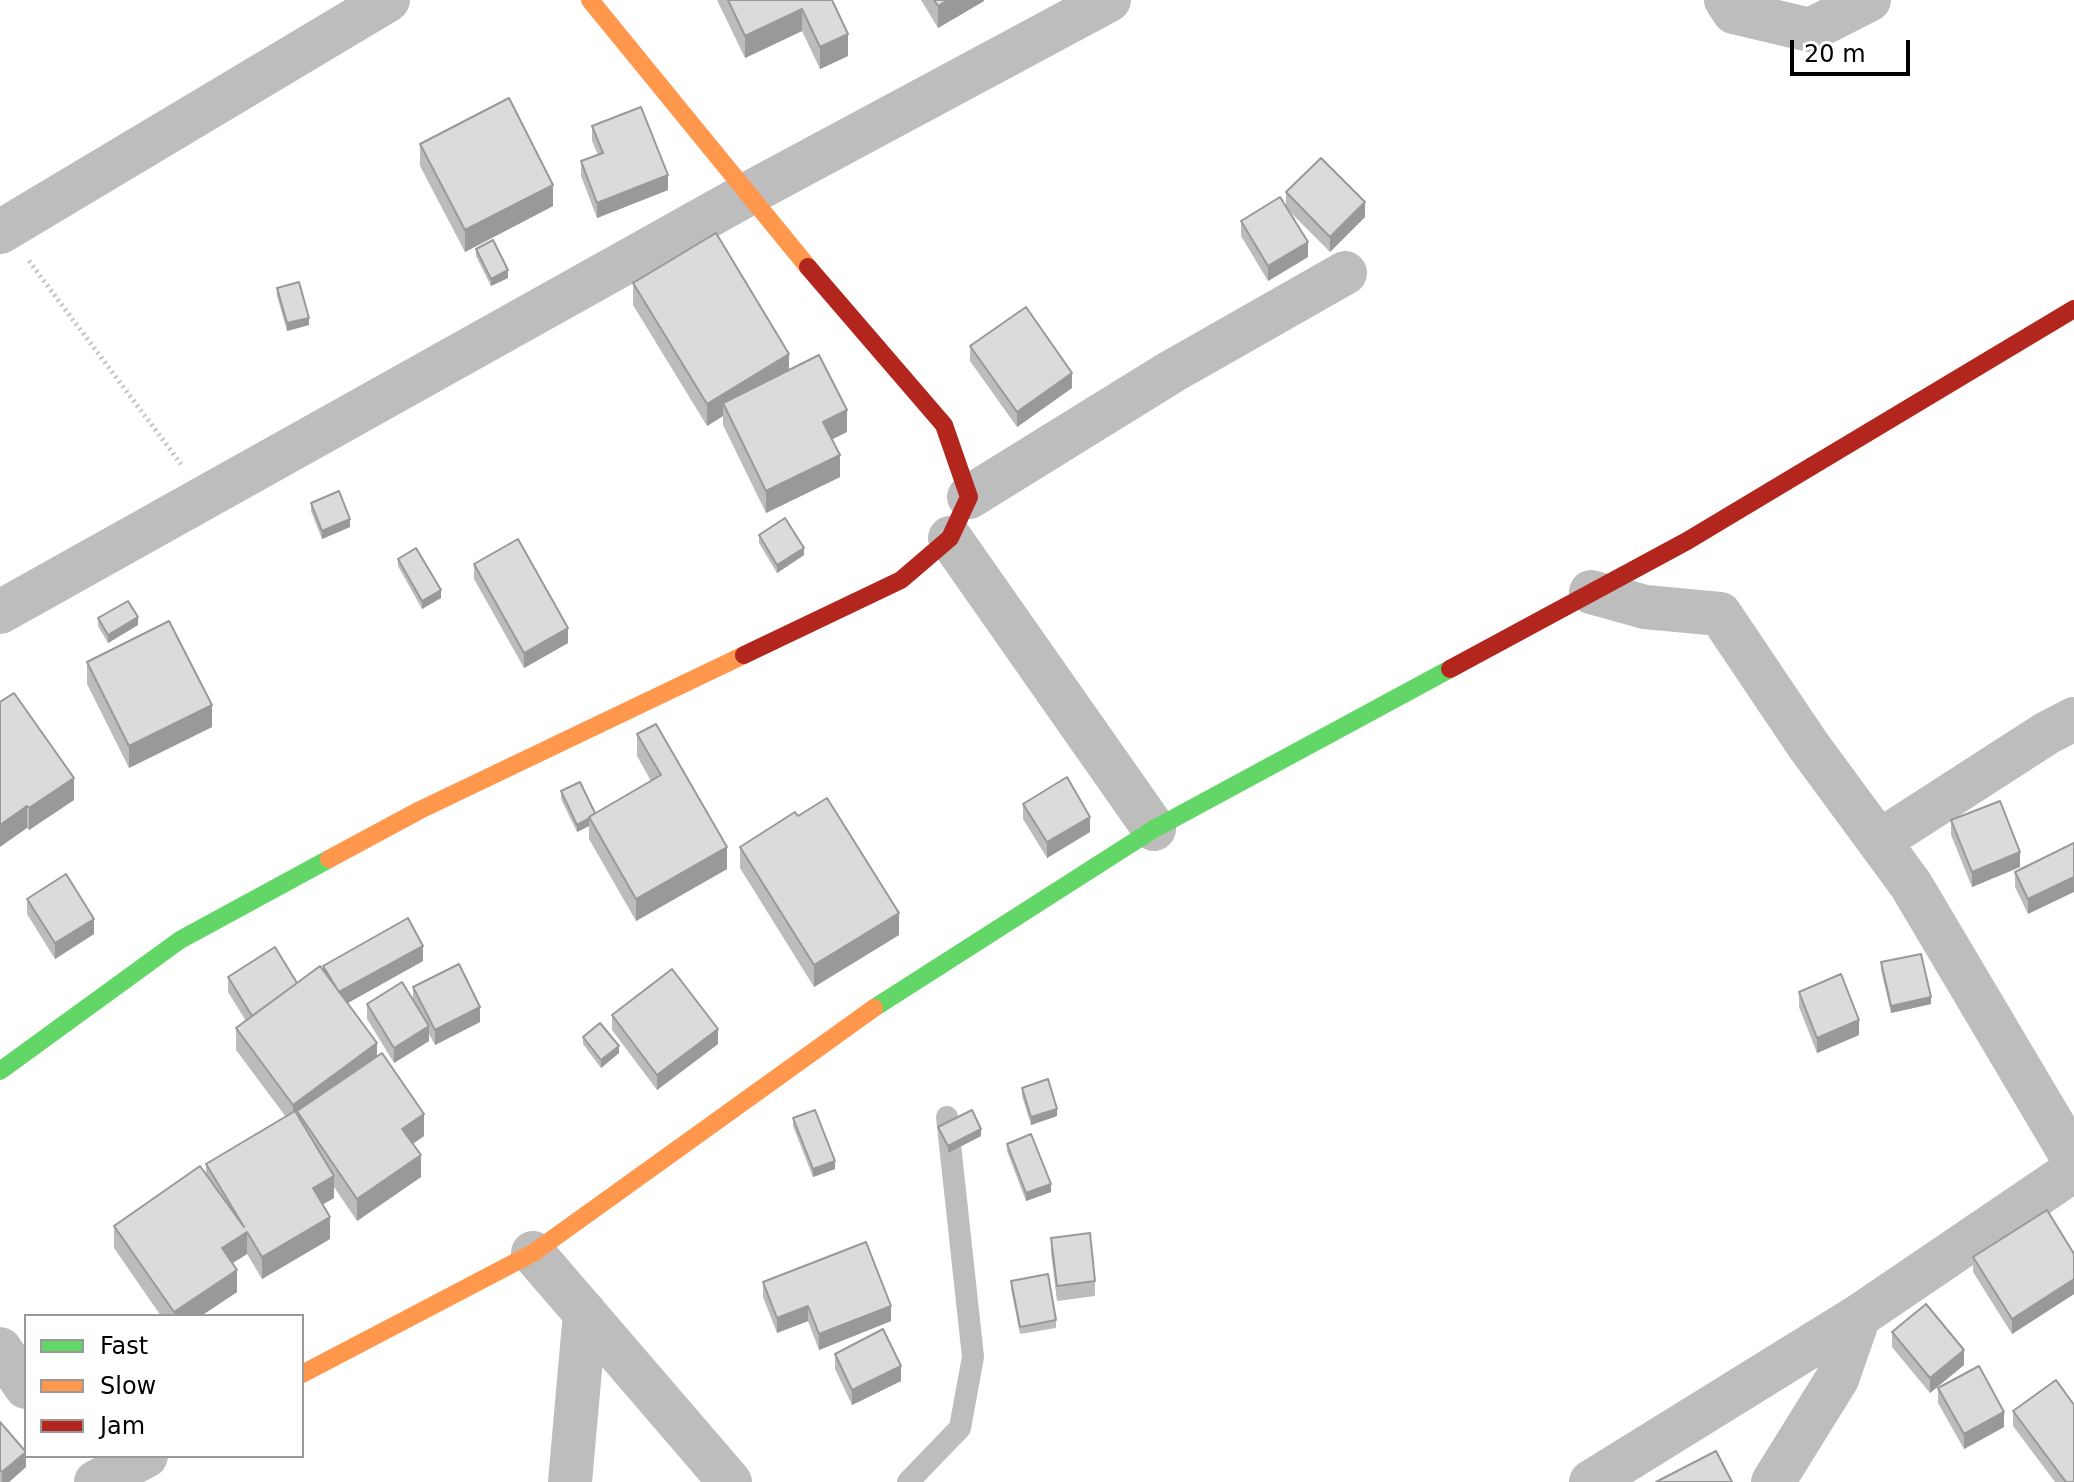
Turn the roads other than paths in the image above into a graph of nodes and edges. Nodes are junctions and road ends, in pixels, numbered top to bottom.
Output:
1 (388, 0) edge
2 (590, 0) edge
3 (1109, 0) edge
4 (1726, 0) edge
5 (1869, 0) edge
6 (746, 195) junction
7 (14, 246) edge
8 (1345, 273) dead end
9 (2074, 309) edge
10 (969, 497) junction
11 (950, 538) junction
12 (1591, 592) junction
13 (0, 612) edge
14 (2074, 719) edge
15 (1154, 829) junction
16 (1881, 840) junction
17 (0, 1071) edge
18 (947, 1117) dead end
19 (2074, 1160) edge
20 (2074, 1170) edge
21 (533, 1253) junction
22 (585, 1313) junction
23 (1859, 1316) junction
24 (0, 1349) edge
25 (304, 1373) edge
26 (24, 1384) edge
27 (74, 1458) edge
28 (142, 1458) edge
29 (93, 1482) edge
30 (570, 1482) edge
31 (730, 1482) edge
32 (908, 1482) edge
33 (1591, 1482) edge
34 (1773, 1482) edge

1 - 7 street
2 - 6 street
3 - 6 street
4 - 5 street
6 - 10 street
6 - 13 street
8 - 10 street
9 - 12 street
10 - 11 street
11 - 15 street
11 - 17 street
12 - 15 street
12 - 16 street
14 - 16 street
15 - 21 street
16 - 19 street
18 - 32 lane
20 - 23 street
21 - 22 street
21 - 25 street
22 - 30 street
22 - 31 street
23 - 33 street
23 - 34 street
24 - 26 street
27 - 29 street
28 - 29 street

